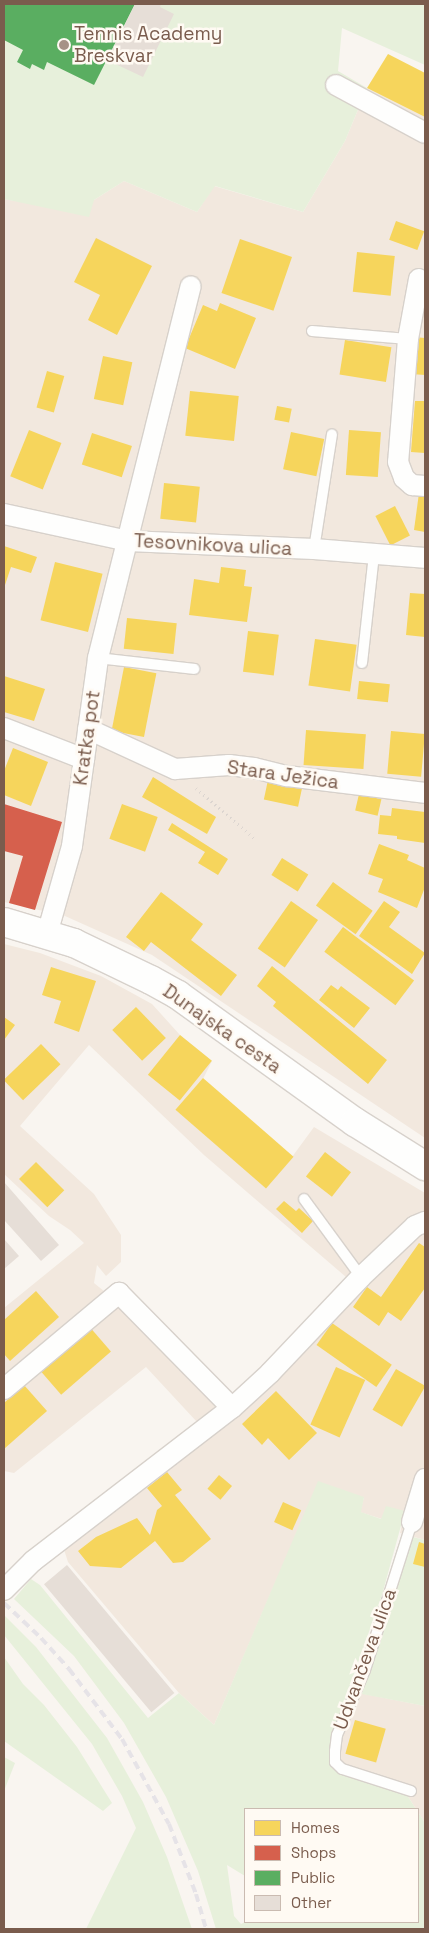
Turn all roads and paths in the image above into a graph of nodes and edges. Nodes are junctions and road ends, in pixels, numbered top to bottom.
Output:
1 (336, 85) dead end
2 (425, 133) edge
3 (419, 279) dead end
4 (192, 286) dead end
5 (312, 331) dead end
6 (408, 339) junction
7 (332, 434) dead end
8 (425, 486) edge
9 (4, 514) edge
10 (128, 541) junction
11 (314, 549) junction
12 (374, 554) junction
13 (425, 558) edge
14 (98, 658) junction
15 (362, 663) dead end
16 (194, 669) dead end
17 (4, 728) edge
18 (88, 729) junction
19 (84, 759) junction
20 (175, 769) junction
21 (425, 793) edge
22 (255, 839) dead end
23 (4, 922) edge
24 (47, 934) junction
25 (425, 1166) edge
26 (304, 1199) dead end
27 (425, 1222) edge
28 (361, 1277) junction
29 (4, 1389) edge
30 (232, 1408) junction
31 (425, 1479) edge
32 (412, 1522) joint
33 (4, 1590) edge
34 (412, 1791) dead end

1 - 2 street
3 - 6 street
4 - 10 street, Kratka pot
5 - 6 lane
6 - 8 street
7 - 11 lane
9 - 10 street, Tesovnikova ulica
10 - 11 street, Tesovnikova ulica
10 - 14 street, Kratka pot
11 - 12 street, Tesovnikova ulica
12 - 13 street, Tesovnikova ulica
12 - 15 lane
14 - 16 lane
14 - 18 street, Kratka pot
17 - 19 street
18 - 19 street, Kratka pot
18 - 20 street, Stara Ježica
19 - 24 street, Kratka pot
20 - 21 street, Stara Ježica
20 - 22 path
23 - 24 main road, Dunajska cesta
24 - 25 main road, Dunajska cesta
26 - 28 lane
27 - 28 street
28 - 30 street
29 - 30 street
30 - 33 street
31 - 32 street, Udvančeva ulica
32 - 34 lane, Udvančeva ulica

